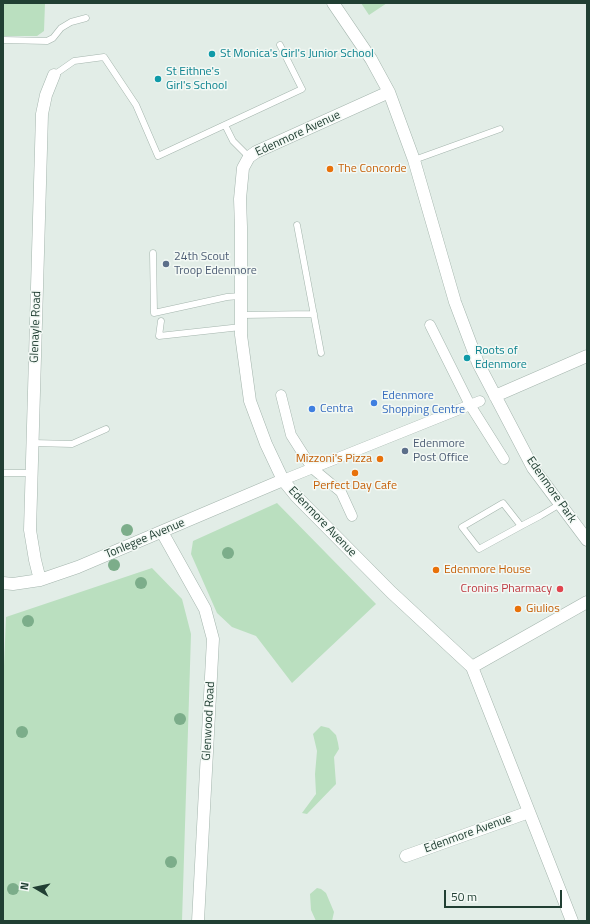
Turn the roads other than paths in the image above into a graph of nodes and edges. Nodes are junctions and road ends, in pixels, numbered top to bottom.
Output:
1 (334, 3) edge
2 (86, 18) dead end
3 (3, 40) edge
4 (280, 45) dead end
5 (54, 75) joint
6 (389, 92) junction
7 (225, 125) junction
8 (500, 128) dead end
9 (249, 158) junction
10 (414, 160) junction
11 (297, 225) dead end
12 (153, 253) dead end
13 (240, 296) junction
14 (314, 314) junction
15 (240, 315) junction
16 (161, 322) dead end
17 (430, 325) dead end
18 (241, 328) junction
19 (321, 353) dead end
20 (587, 356) edge
21 (281, 394) dead end
22 (495, 396) junction
23 (480, 401) dead end
24 (470, 405) junction
25 (106, 429) dead end
26 (33, 443) junction
27 (504, 459) dead end
28 (312, 468) junction
29 (3, 473) edge
30 (32, 473) junction
31 (283, 480) junction
32 (560, 504) junction
33 (352, 516) dead end
34 (521, 526) junction
35 (162, 532) junction
36 (587, 540) edge
37 (40, 580) junction
38 (3, 584) edge
39 (587, 602) edge
40 (472, 667) junction
41 (529, 812) junction
42 (406, 856) dead end
43 (198, 921) edge
44 (572, 921) edge

1 - 6 street, Edenmore Park
2 - 3 lane
4 - 7 lane
5 - 7 lane
5 - 26 street, Glenayle Road
6 - 9 street, Edenmore Avenue
6 - 10 street, Edenmore Park
7 - 9 lane
8 - 10 lane
9 - 13 street, Edenmore Avenue
10 - 22 street, Edenmore Park
11 - 14 lane
12 - 13 lane
13 - 15 street, Edenmore Avenue
14 - 15 lane
14 - 19 lane
15 - 18 street, Edenmore Avenue
16 - 18 lane
17 - 24 street
18 - 31 street, Edenmore Avenue
20 - 22 street
21 - 28 street
22 - 32 street, Edenmore Park
23 - 24 street
24 - 27 street
24 - 28 street
25 - 26 lane
26 - 30 street, Glenayle Road
28 - 31 street
28 - 33 street
29 - 30 lane
30 - 37 street, Glenayle Road
31 - 35 street, Tonlegee Avenue
31 - 40 street, Edenmore Avenue
32 - 34 lane
32 - 36 street, Edenmore Park
34 - 34 lane
35 - 37 street, Tonlegee Avenue
35 - 43 street, Glenwood Road
37 - 38 street, Tonlegee Avenue
39 - 40 street
40 - 41 street, Edenmore Avenue
41 - 42 street, Edenmore Avenue
41 - 44 street, Edenmore Avenue

